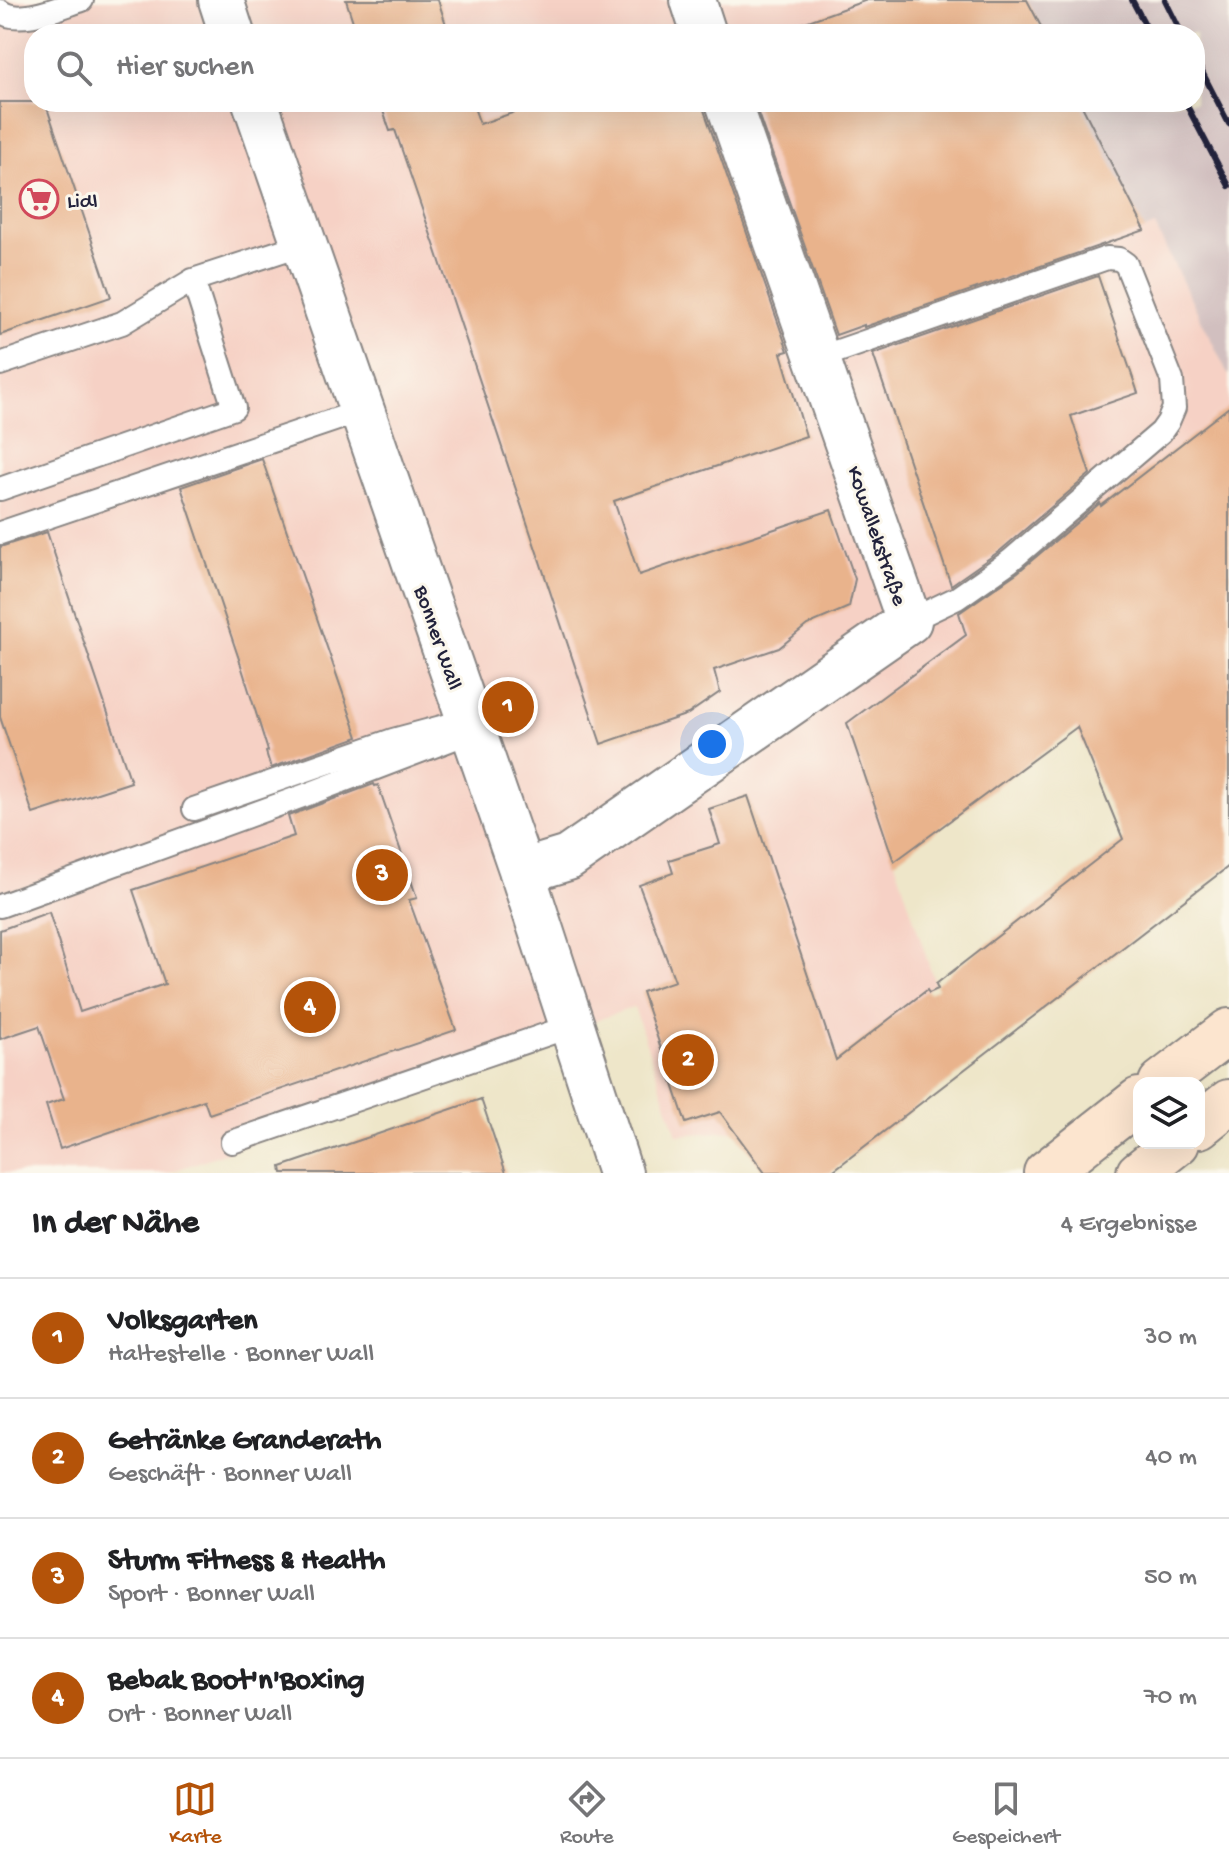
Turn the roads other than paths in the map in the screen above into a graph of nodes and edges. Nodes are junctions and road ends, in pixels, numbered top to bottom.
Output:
1 (82, 0) edge
2 (221, 0) edge
3 (693, 0) edge
4 (0, 11) edge
5 (229, 24) edge
6 (701, 24) edge
7 (258, 112) edge
8 (732, 112) edge
9 (303, 244) junction
10 (193, 280) junction
11 (818, 358) junction
12 (0, 364) edge
13 (361, 411) junction
14 (0, 489) edge
15 (0, 533) edge
16 (909, 621) junction
17 (471, 726) junction
18 (194, 809) dead end
19 (522, 872) junction
20 (0, 906) edge
21 (571, 1026) junction
22 (1229, 1031) edge
23 (1169, 1077) edge
24 (1229, 1102) edge
25 (1133, 1105) edge
26 (1205, 1121) edge
27 (232, 1142) dead end
28 (1169, 1149) edge
29 (620, 1173) edge
30 (1046, 1173) edge
31 (1139, 1173) edge

1 - 4 lane
2 - 5 street
3 - 6 street
7 - 9 street, Bonner Wall
8 - 11 street, Kowallekstraße
9 - 10 lane
9 - 13 street, Bonner Wall
10 - 12 lane
10 - 14 lane
11 - 16 street, Kowallekstraße
11 - 16 lane
13 - 15 lane
13 - 17 street, Bonner Wall
16 - 19 street, Kowallekstraße
17 - 18 lane
17 - 19 street, Bonner Wall
17 - 20 lane
19 - 21 street, Bonner Wall
21 - 27 lane
21 - 29 street, Bonner Wall
22 - 23 main road
24 - 26 main road
25 - 30 main road
28 - 31 main road

